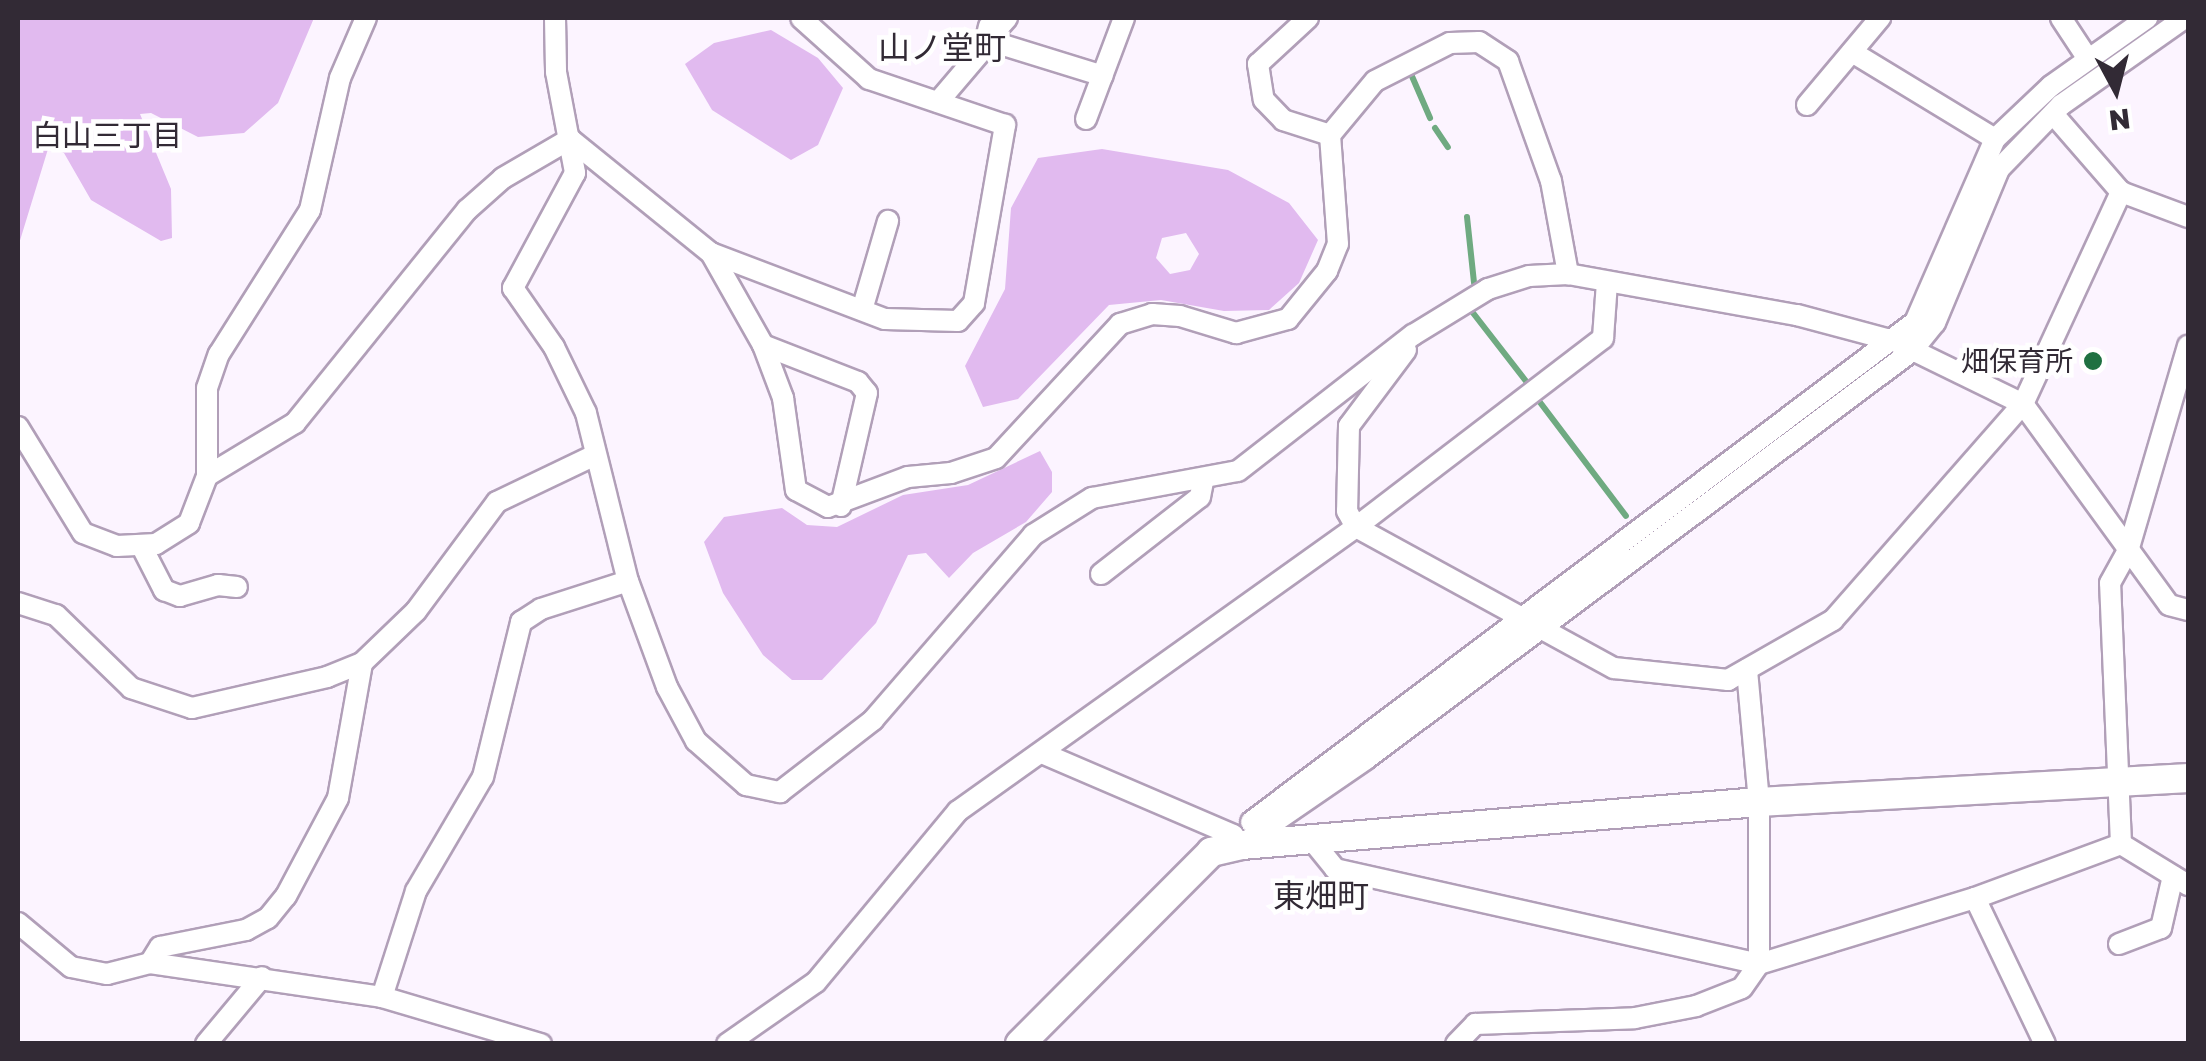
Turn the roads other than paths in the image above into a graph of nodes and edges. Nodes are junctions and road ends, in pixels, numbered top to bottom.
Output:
1 (366, 18) edge
2 (554, 18) edge
3 (801, 18) edge
4 (991, 18) edge
5 (1008, 18) edge
6 (1124, 18) edge
7 (1308, 18) edge
8 (1880, 18) edge
9 (2061, 18) edge
10 (2147, 18) edge
11 (2185, 18) edge
12 (986, 40) junction
13 (1852, 52) junction
14 (2088, 59) junction
15 (1104, 76) junction
16 (938, 102) junction
17 (1808, 105) dead end
18 (2054, 115) junction
19 (1086, 119) dead end
20 (1330, 135) junction
21 (570, 139) junction
22 (1995, 140) junction
23 (2121, 192) junction
24 (2188, 217) edge
25 (888, 221) dead end
26 (711, 253) junction
27 (1568, 274) junction
28 (1607, 282) junction
29 (862, 310) junction
30 (1412, 334) junction
31 (764, 345) junction
32 (1903, 346) junction
33 (2188, 346) edge
34 (2023, 404) junction
35 (18, 428) edge
36 (593, 456) junction
37 (207, 476) junction
38 (1203, 482) junction
39 (841, 506) junction
40 (1356, 526) junction
41 (141, 544) junction
42 (2128, 551) junction
43 (1100, 574) dead end
44 (628, 581) junction
45 (237, 587) dead end
46 (18, 603) edge
47 (2188, 610) edge
48 (1534, 623) junction
49 (362, 663) junction
50 (1748, 670) junction
51 (1042, 753) junction
52 (2188, 778) edge
53 (2121, 783) junction
54 (1759, 802) junction
55 (1312, 839) junction
56 (1237, 840) junction
57 (2121, 844) junction
58 (2181, 881) edge
59 (1974, 898) junction
60 (18, 923) edge
61 (2119, 944) dead end
62 (150, 963) junction
63 (1759, 964) junction
64 (262, 978) junction
65 (382, 996) junction
66 (206, 1044) edge
67 (541, 1044) edge
68 (727, 1044) edge
69 (1020, 1044) edge
70 (1456, 1044) edge
71 (2045, 1044) edge

1 - 37 street
2 - 21 street
3 - 16 street
4 - 12 street
5 - 12 street
6 - 15 street
7 - 20 street
8 - 13 street
9 - 14 street
10 - 14 street
11 - 18 street
12 - 15 street
12 - 16 street
13 - 17 street
13 - 22 street
14 - 22 street
15 - 19 street
16 - 29 street
18 - 23 street
18 - 32 street
20 - 27 street
20 - 39 street
21 - 26 street
21 - 36 street
21 - 37 street
22 - 32 street
23 - 24 street
23 - 34 street
25 - 29 street
26 - 29 street
26 - 31 street
27 - 28 street
27 - 30 street
28 - 32 street
28 - 40 street
30 - 38 street
30 - 40 street
31 - 39 street
31 - 39 street
32 - 34 street
32 - 48 street
33 - 42 street
34 - 42 street
34 - 50 street
35 - 41 street
36 - 44 street
36 - 49 street
37 - 41 street
38 - 43 street
38 - 44 street
40 - 48 street
40 - 51 street
41 - 45 street
42 - 47 street
42 - 53 street
44 - 65 street
46 - 49 street
48 - 50 street
48 - 56 street
49 - 62 street
50 - 54 street
51 - 56 street
51 - 68 street
52 - 53 street
53 - 54 street
53 - 57 street
54 - 55 street
54 - 63 street
55 - 56 street
55 - 63 street
56 - 69 street
57 - 58 street
57 - 59 street
58 - 61 street
59 - 63 street
59 - 71 street
60 - 62 street
62 - 64 street
63 - 70 street
64 - 65 street
64 - 66 street
65 - 67 street

